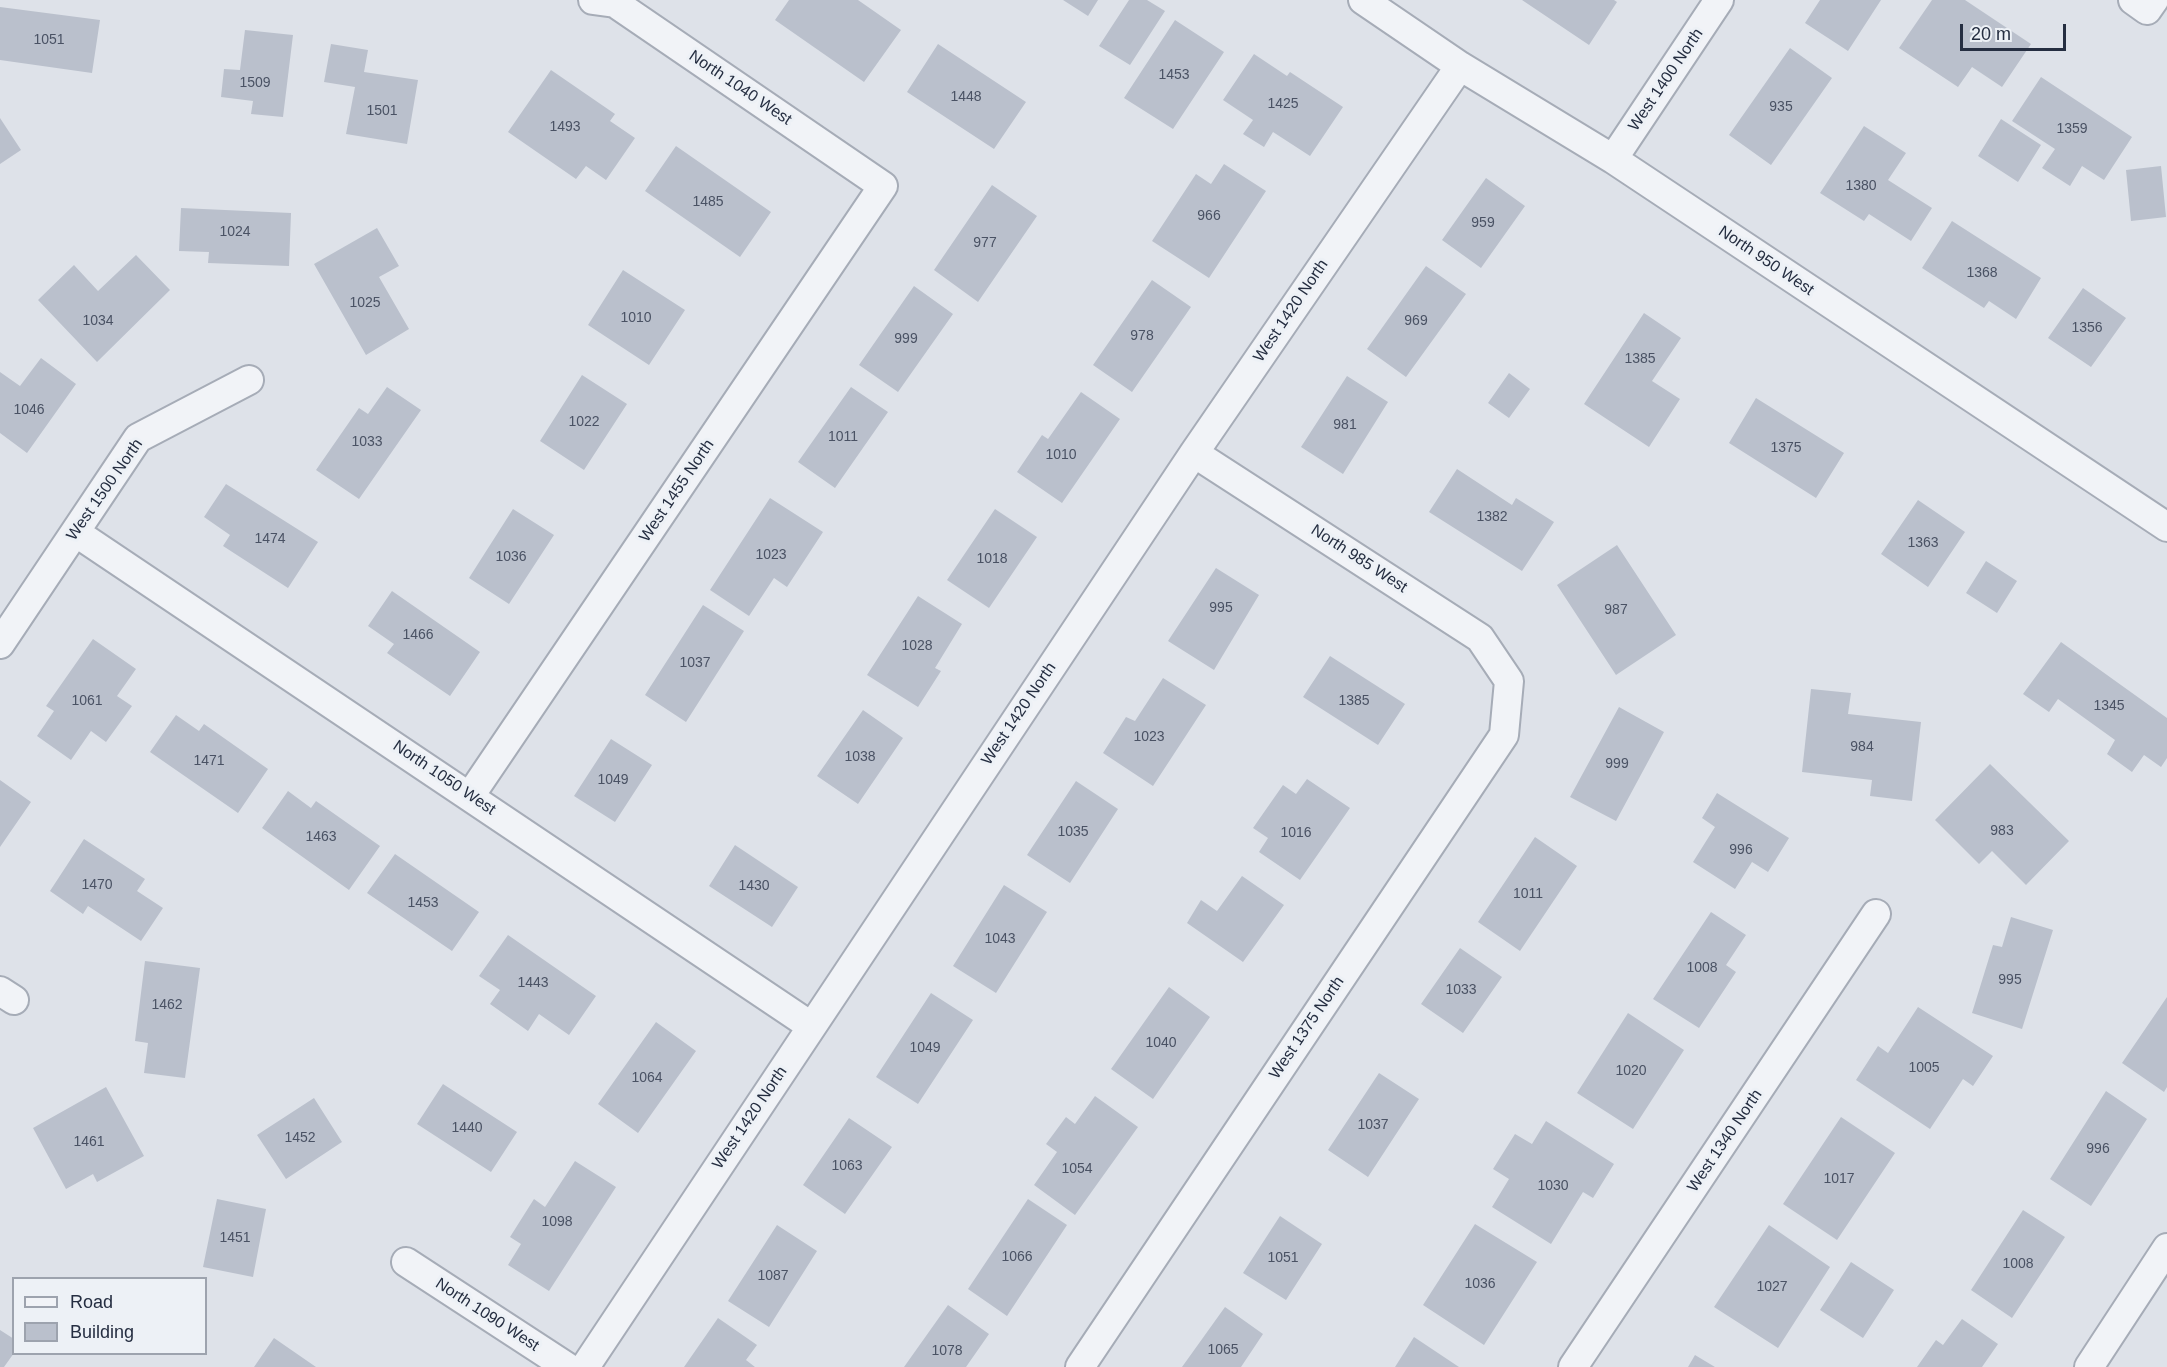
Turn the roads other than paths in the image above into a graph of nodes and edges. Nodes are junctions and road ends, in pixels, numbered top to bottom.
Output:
1 (593, 0) edge
2 (1363, 0) edge
3 (1719, 0) edge
4 (1460, 66) junction
5 (1613, 159) junction
6 (883, 186) joint
7 (249, 380) dead end
8 (1194, 453) junction
9 (2167, 527) edge
10 (75, 532) junction
11 (0, 644) edge
12 (1509, 681) joint
13 (470, 796) junction
14 (1876, 914) dead end
15 (811, 1026) junction
16 (2167, 1248) edge
17 (406, 1262) dead end
18 (567, 1367) edge
19 (585, 1367) edge
20 (1080, 1367) edge
21 (1573, 1367) edge
22 (2089, 1367) edge

1 - 6 street, North 1040 West
2 - 4 street, North 950 West
3 - 5 street, West 1400 North
4 - 5 street, North 950 West
4 - 8 street, West 1420 North
5 - 9 street, North 950 West
6 - 13 street, West 1455 North
7 - 10 street, West 1500 North
8 - 12 street, North 985 West
8 - 15 street, West 1420 North
10 - 11 street, West 1500 North
10 - 13 street, North 1050 West
12 - 20 street, West 1375 North
13 - 15 street, North 1050 West
14 - 21 street, West 1340 North
15 - 19 street, West 1420 North
16 - 22 street
17 - 18 street, North 1090 West

